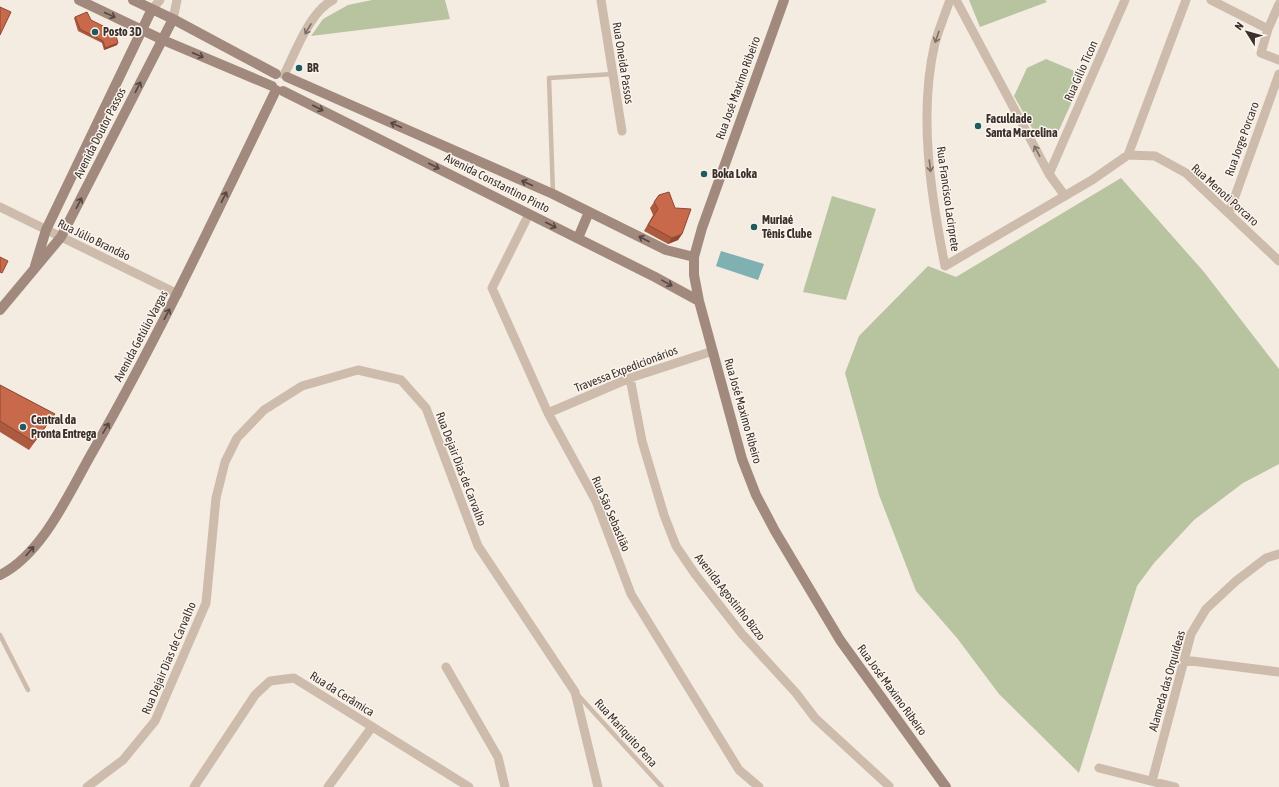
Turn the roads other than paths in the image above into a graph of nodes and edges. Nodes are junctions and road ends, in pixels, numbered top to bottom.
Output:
1 (79, 0) edge
2 (133, 0) edge
3 (160, 0) edge
4 (177, 0) edge
5 (333, 0) edge
6 (601, 0) edge
7 (784, 0) edge
8 (950, 0) edge
9 (956, 0) edge
10 (1125, 0) edge
11 (1186, 0) edge
12 (1211, 0) edge
13 (1279, 4) edge
14 (152, 9) junction
15 (173, 19) junction
16 (142, 29) junction
17 (1268, 30) junction
18 (162, 40) junction
19 (1279, 60) edge
20 (613, 74) junction
21 (1279, 74) edge
22 (283, 75) junction
23 (306, 85) junction
24 (277, 89) junction
25 (301, 99) junction
26 (622, 131) dead end
27 (1128, 155) junction
28 (1049, 174) junction
29 (553, 194) junction
30 (1065, 196) junction
31 (0, 207) edge
32 (589, 212) junction
33 (1228, 213) junction
34 (529, 214) junction
35 (46, 230) junction
36 (61, 237) junction
37 (578, 238) junction
38 (694, 257) junction
39 (1279, 261) edge
40 (34, 270) junction
41 (178, 294) junction
42 (699, 301) junction
43 (0, 310) edge
44 (712, 350) junction
45 (630, 378) junction
46 (548, 413) junction
47 (1279, 554) edge
48 (0, 575) edge
49 (0, 635) edge
50 (1184, 660) junction
51 (446, 667) dead end
52 (1279, 672) edge
53 (28, 690) dead end
54 (575, 692) junction
55 (372, 727) junction
56 (1099, 768) dead end
57 (1152, 781) junction
58 (459, 784) edge
59 (889, 786) edge
60 (87, 787) edge
61 (194, 787) edge
62 (328, 787) edge
63 (469, 787) edge
64 (505, 787) edge
65 (598, 787) edge
66 (662, 787) edge
67 (759, 787) edge
68 (946, 787) edge
69 (1175, 787) edge

1 -> 16 street, Avenida Constantino Pinto
2 - 14 street, Avenida Constantino Pinto
3 - 14 street, Avenida Doutor Passos
4 - 15 street, Avenida Doutor Passos
5 -> 22 street
6 - 20 street, Rua Oneida Passos
7 - 38 street, Rua José Maximo Ribeiro
8 -> 30 street, Rua Francisco Lacirprete
28 -> 9 street
10 - 28 street, Rua Gilio Ticon
11 - 27 street
12 - 17 street
13 - 17 street
14 - 15 street, Avenida Constantino Pinto
14 - 16 street, Avenida Doutor Passos
15 - 18 street, Avenida Doutor Passos
15 - 22 street, Avenida Constantino Pinto
16 - 18 street, Avenida Constantino Pinto
16 - 35 street, Avenida Doutor Passos
17 - 19 street
18 -> 24 street, Avenida Constantino Pinto
36 -> 18 street, Avenida Doutor Passos
20 - 26 street, Rua Oneida Passos
20 - 29 lane
21 - 33 street, Rua Jorge Porcaro
22 - 23 street, Avenida Constantino Pinto
22 - 24 street
22 - 24 street
23 - 25 street
29 -> 23 street, Avenida Constantino Pinto
24 - 25 street, Avenida Constantino Pinto
41 -> 24 street, Avenida Getúlio Vargas
25 -> 34 street, Avenida Constantino Pinto
27 - 30 street
27 - 33 street, Rua Menoti Porcaro
28 - 30 street
29 - 32 street, Avenida Constantino Pinto
31 - 35 street, Rua Júlio Brandão
32 - 37 street
38 -> 32 street, Avenida Constantino Pinto
33 - 39 street, Rua Menoti Porcaro
34 -> 37 street, Avenida Constantino Pinto
34 - 46 street, Rua São Sebastião
35 - 36 street, Rua Júlio Brandão
35 - 40 street, Avenida Doutor Passos
36 - 40 street, Avenida Doutor Passos
36 - 41 street, Rua Júlio Brandão
37 -> 42 street, Avenida Constantino Pinto
38 - 42 street, Rua José Maximo Ribeiro
40 - 43 street, Avenida Doutor Passos
48 -> 41 street, Avenida Getúlio Vargas
42 - 44 street, Rua José Maximo Ribeiro
44 - 45 street, Travessa Expedicionários
44 - 68 street, Rua José Maximo Ribeiro
45 - 46 street, Travessa Expedicionários
45 - 59 street, Avenida Agostinho Bizzo
46 - 67 street, Rua São Sebastião
47 - 50 street, Alameda das Orquídeas
49 - 53 lane
50 - 52 street
50 - 57 street, Alameda das Orquídeas
51 - 64 street
54 - 60 street, Rua Dejair Dias de Carvalho
54 - 65 street, Rua Dejair Dias de Carvalho
54 - 66 lane, Rua Mariquito Pena
55 - 58 street, Rua da Cerâmica
55 - 61 street, Rua da Cerâmica
55 - 62 street
56 - 57 street
57 - 69 street
58 - 63 street, Rua da Cerâmica

